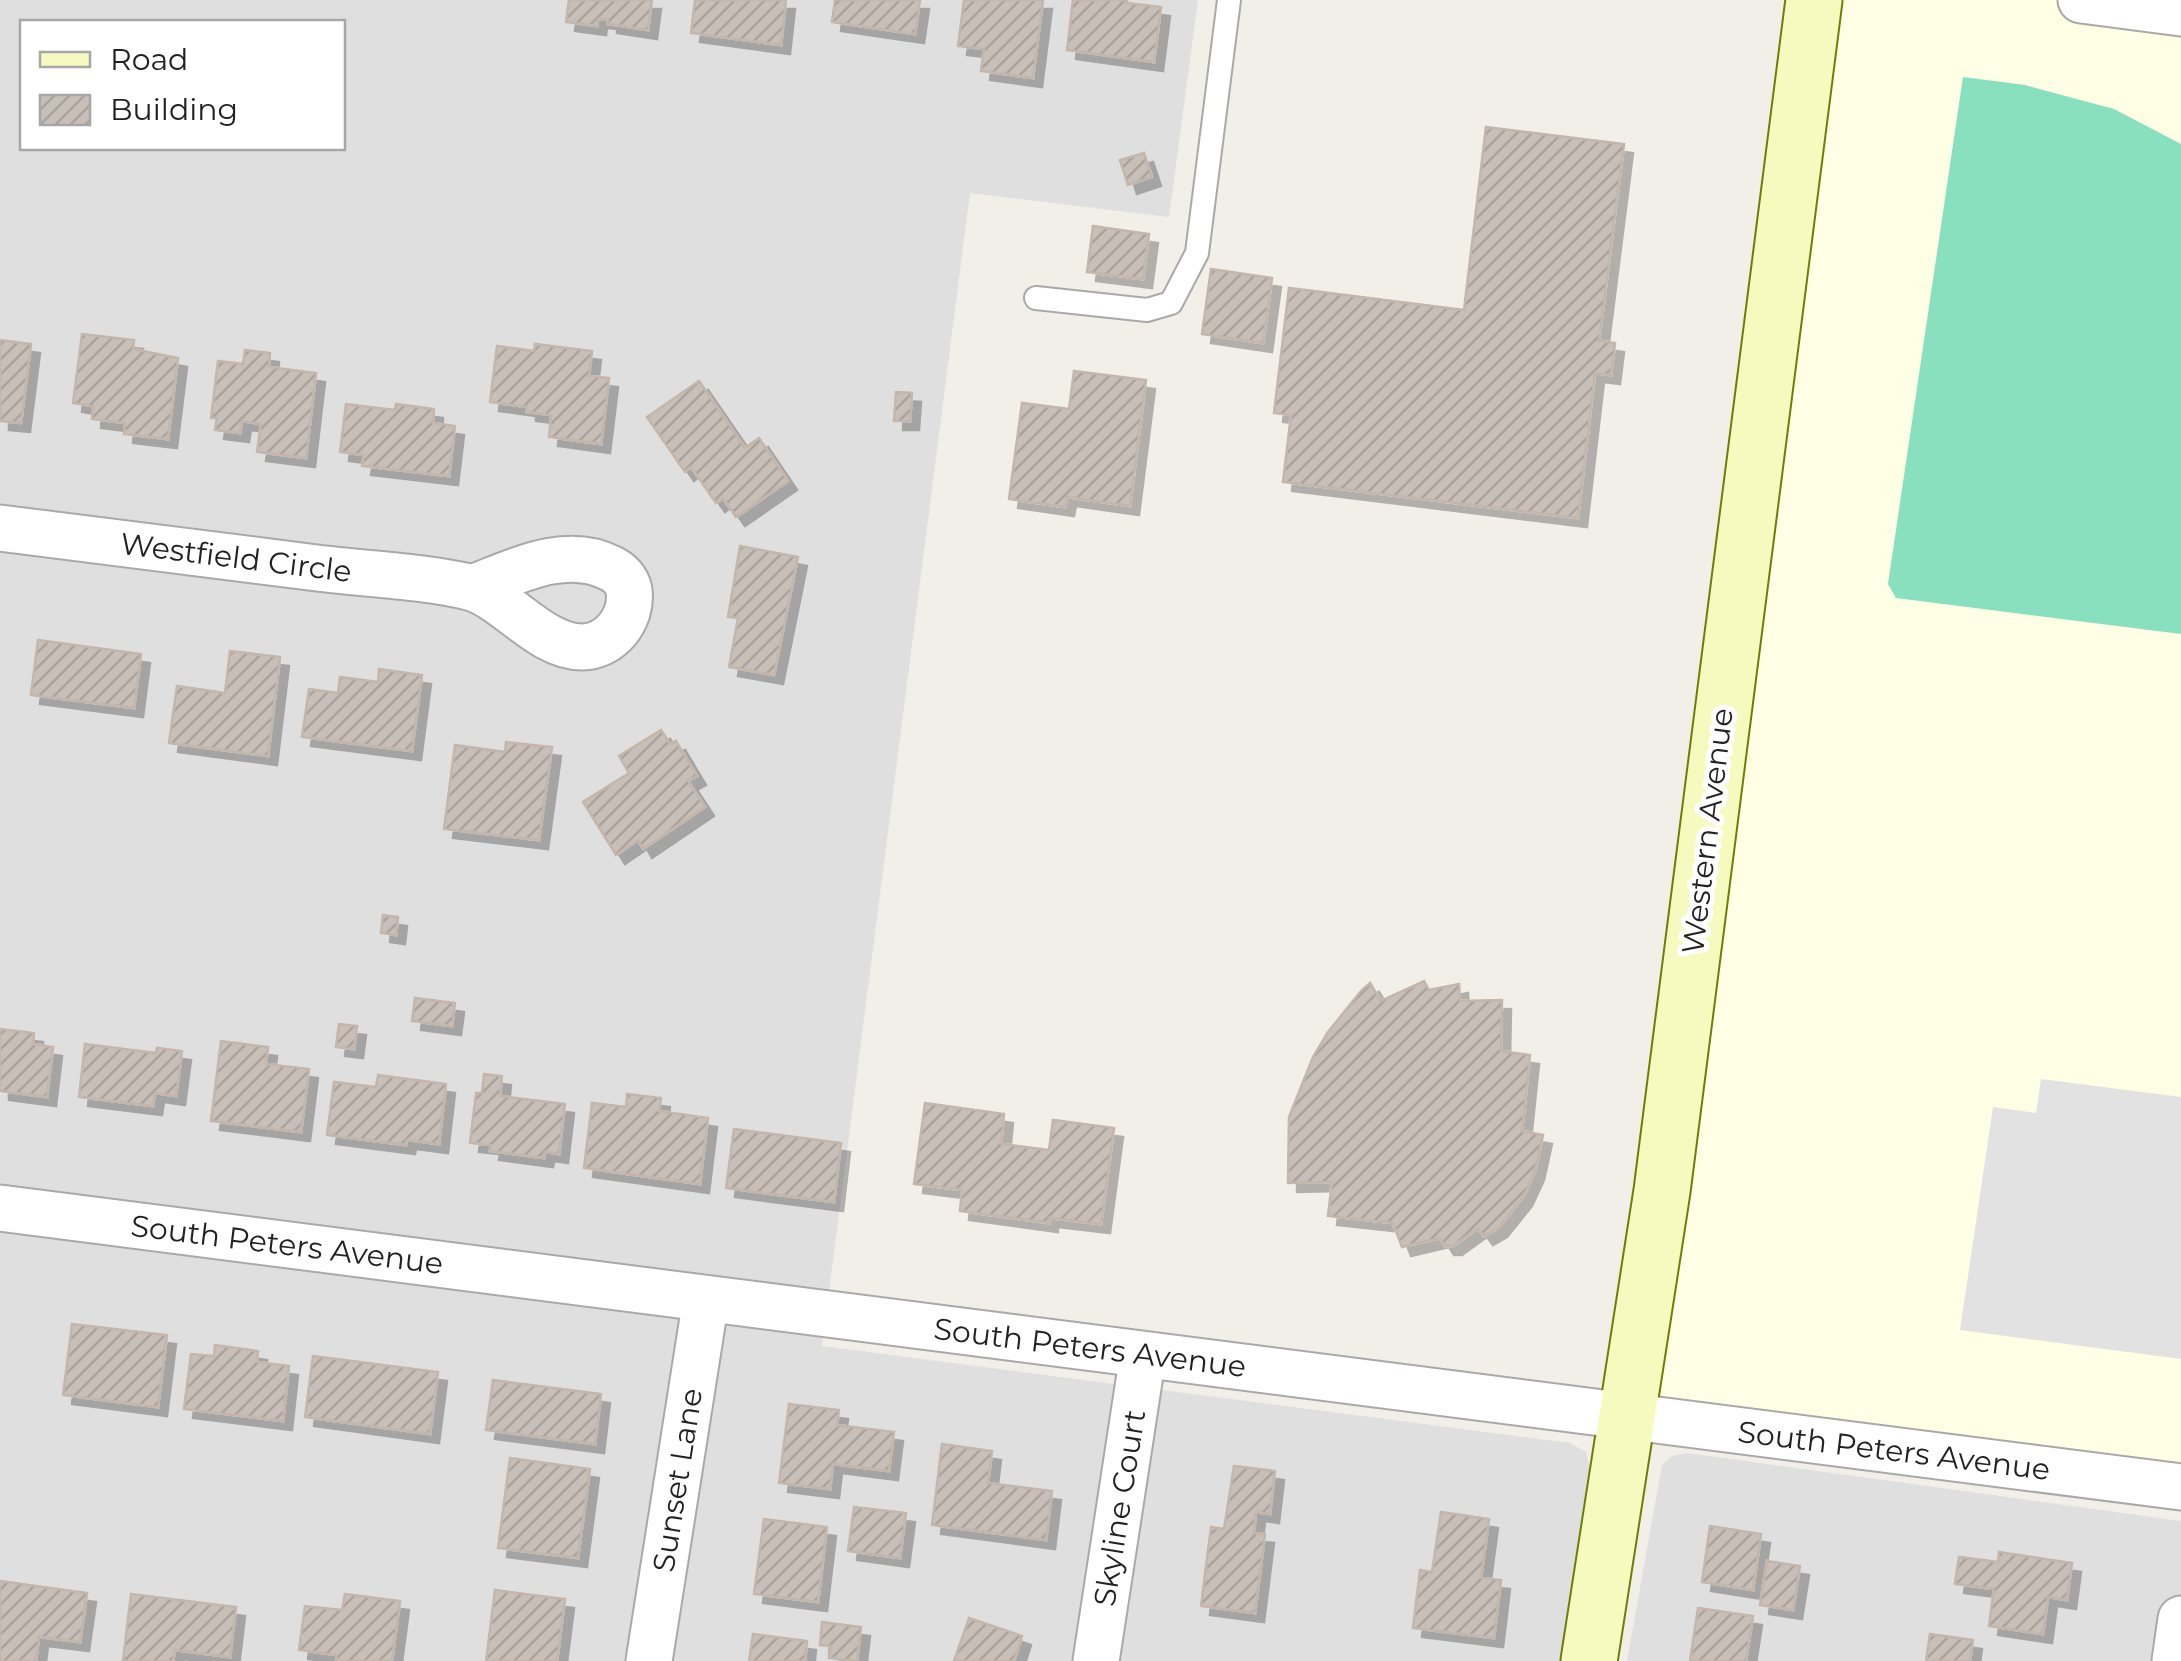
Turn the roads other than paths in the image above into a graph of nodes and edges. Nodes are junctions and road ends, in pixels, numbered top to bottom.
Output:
1 (1229, 0) edge
2 (1814, 0) edge
3 (2081, 0) edge
4 (2181, 13) edge
5 (1036, 298) dead end
6 (0, 528) edge
7 (472, 588) dead end
8 (0, 1208) edge
9 (706, 1299) junction
10 (1143, 1355) junction
11 (1627, 1416) junction
12 (2181, 1487) edge
13 (2181, 1619) edge
14 (650, 1661) edge
15 (1096, 1661) edge
16 (1589, 1661) edge
17 (2174, 1661) edge

1 - 5 lane
2 - 11 street, Western Avenue
3 - 4 street
6 - 7 street, Westfield Circle
8 - 9 street, South Peters Avenue
9 - 10 street, South Peters Avenue
9 - 14 street, Sunset Lane
10 - 11 street, South Peters Avenue
10 - 15 street, Skyline Court
11 - 12 street, South Peters Avenue
11 - 16 street, Western Avenue
13 - 17 street

